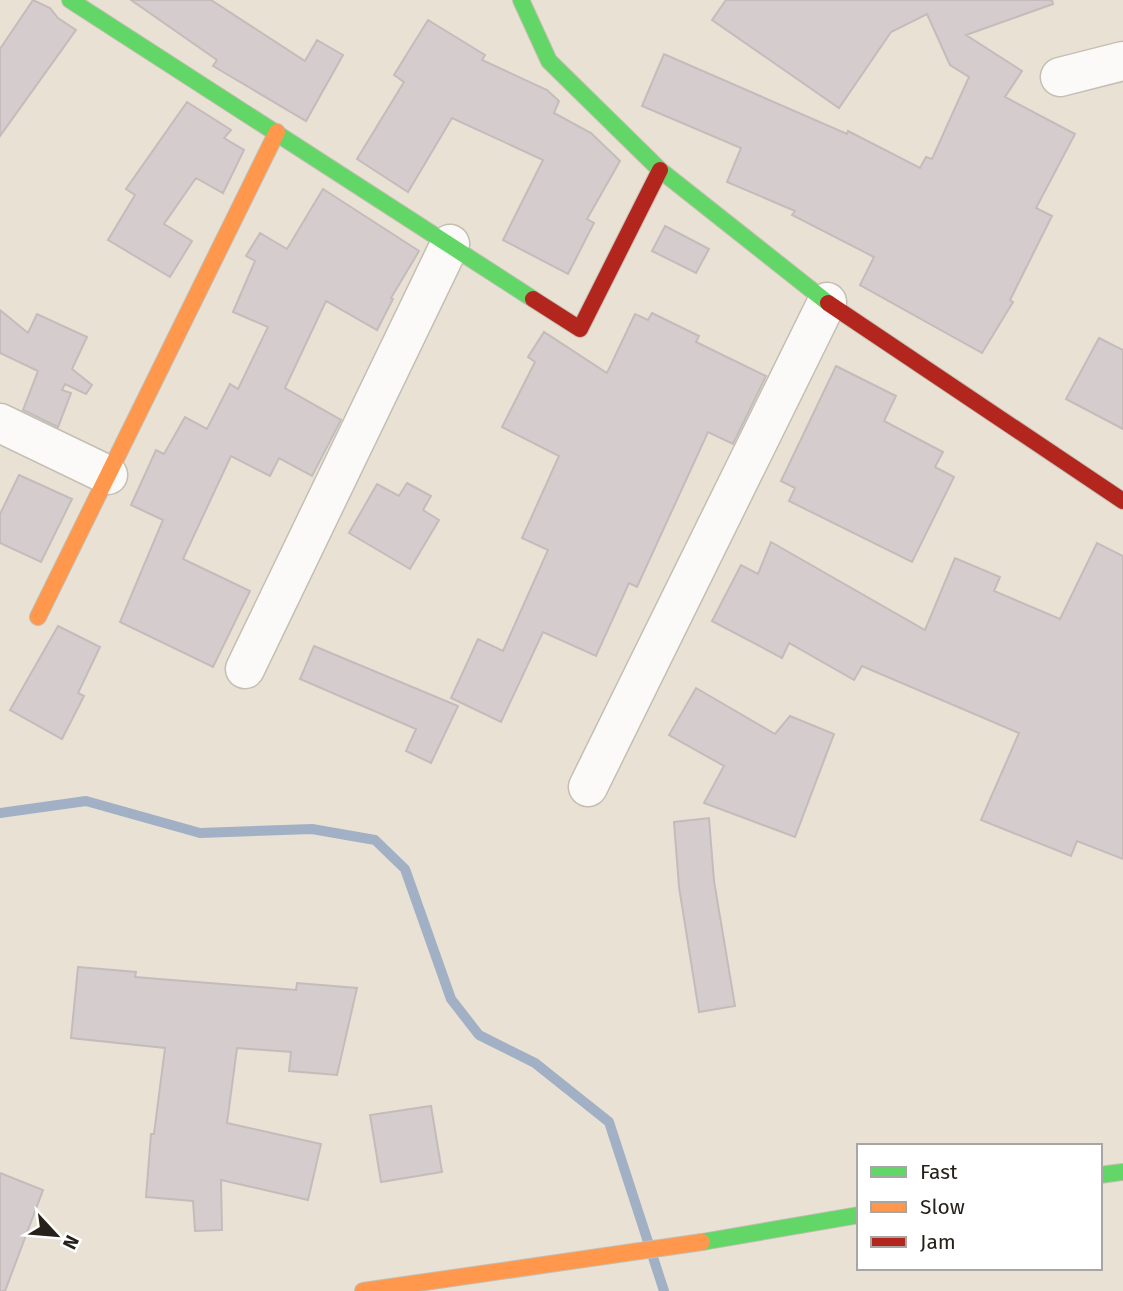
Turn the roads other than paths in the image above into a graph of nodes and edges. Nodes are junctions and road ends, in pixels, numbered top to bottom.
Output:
1 (70, 0) edge
2 (521, 0) edge
3 (1123, 61) edge
4 (1059, 77) dead end
5 (276, 132) junction
6 (660, 170) junction
7 (450, 244) junction
8 (827, 302) junction
9 (0, 423) edge
10 (108, 475) junction
11 (1123, 501) edge
12 (38, 617) dead end
13 (245, 669) dead end
14 (588, 787) dead end
15 (1123, 1172) edge
16 (1102, 1175) edge
17 (857, 1215) edge
18 (403, 1288) edge
19 (363, 1291) edge

1 - 5 street
2 - 6 street
3 - 4 street
5 - 7 street
5 - 10 street
6 - 7 street
6 - 8 street
7 - 13 street
8 - 11 street
8 - 14 street
9 - 10 street
10 - 12 street
15 - 16 street
17 - 18 street
18 - 19 street

